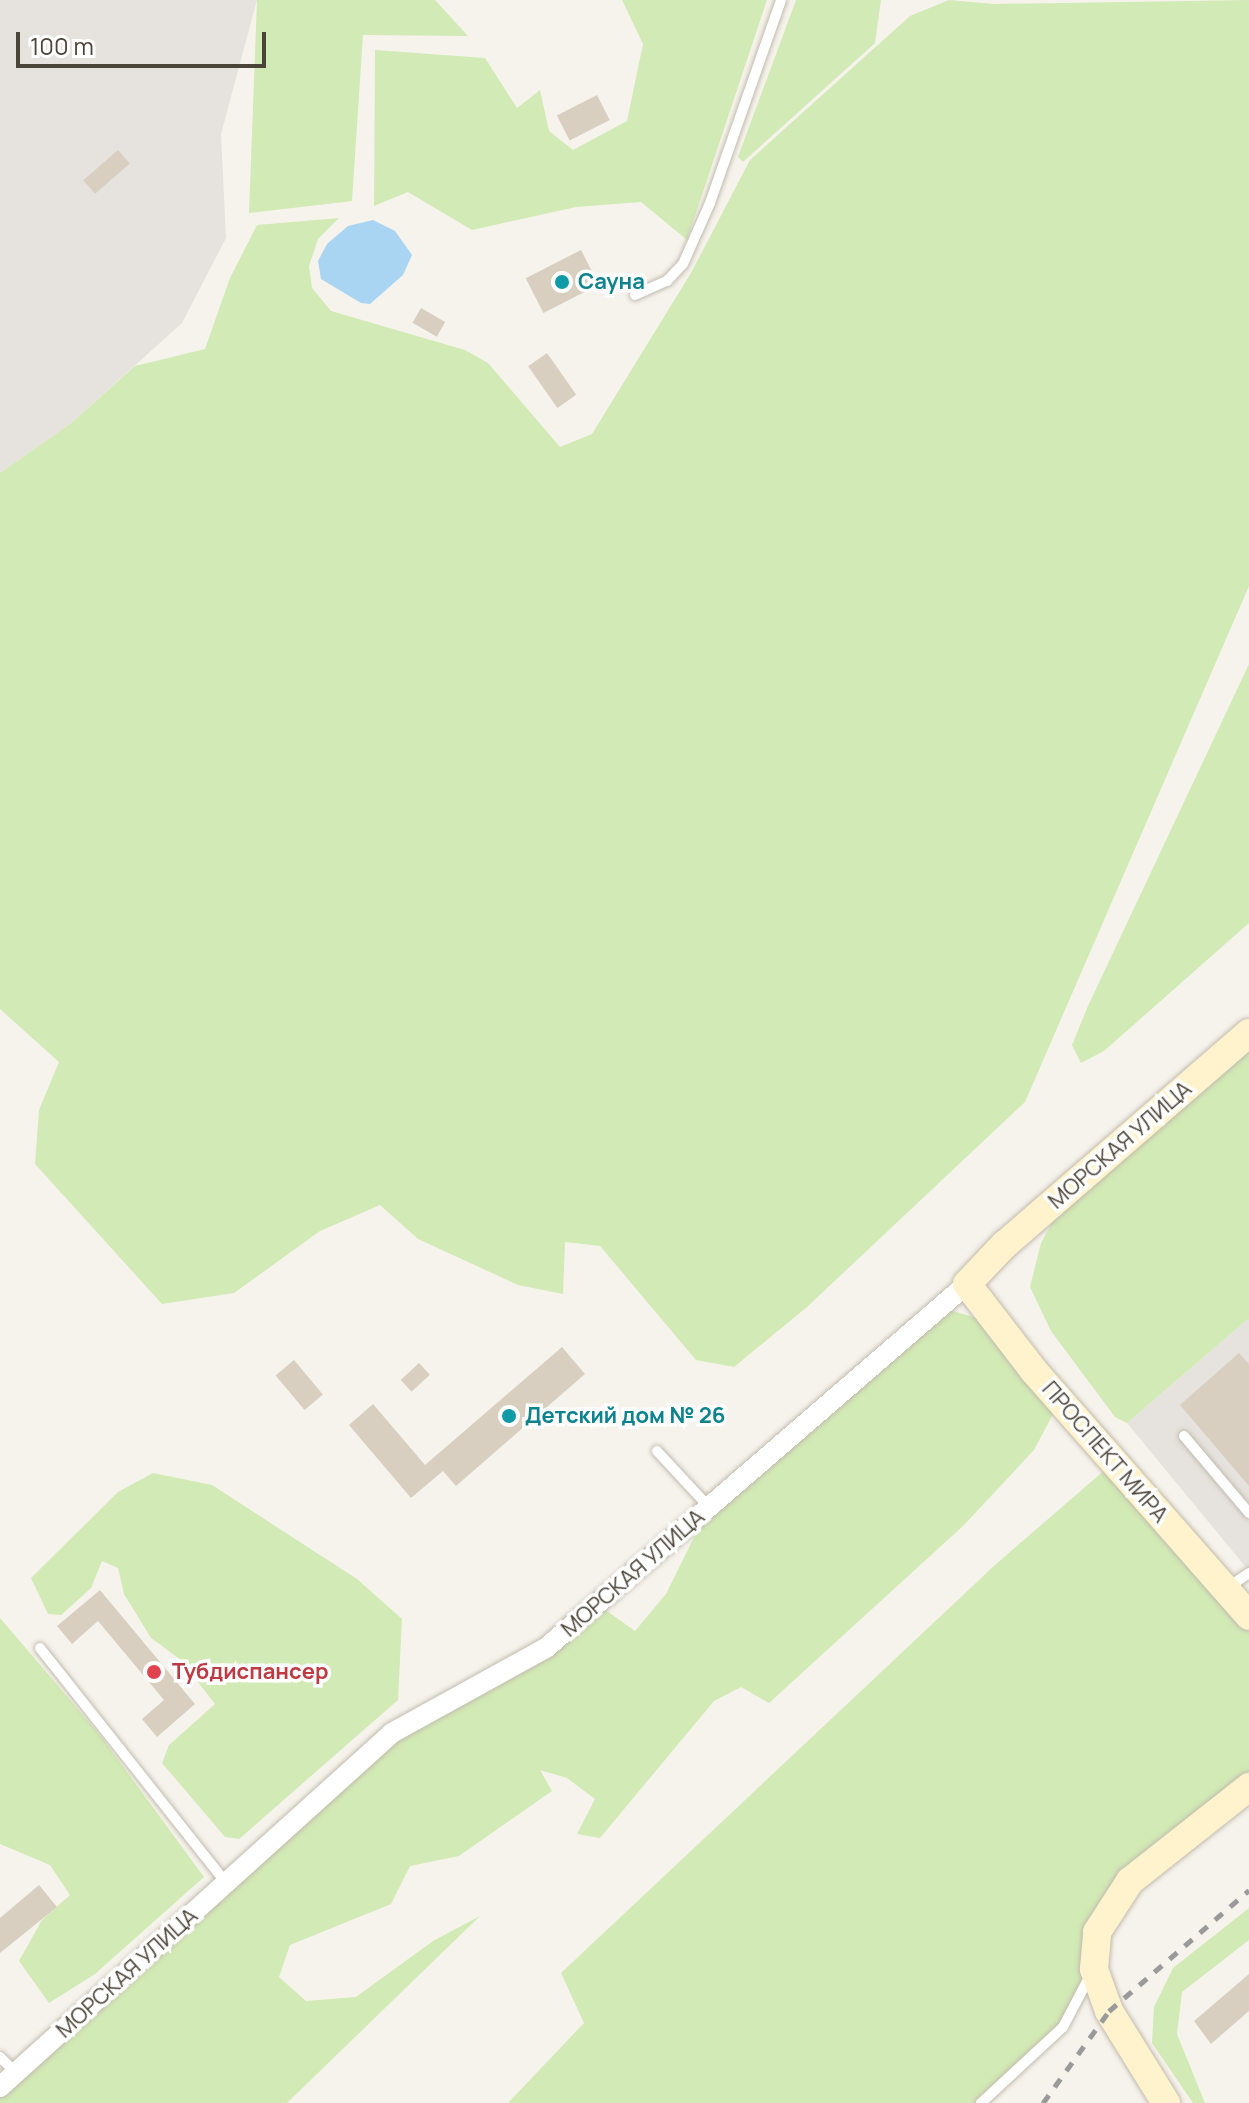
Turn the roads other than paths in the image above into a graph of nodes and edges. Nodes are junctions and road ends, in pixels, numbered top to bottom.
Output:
1 (781, 0) edge
2 (635, 295) dead end
3 (1249, 1033) edge
4 (967, 1284) junction
5 (1184, 1436) dead end
6 (657, 1451) dead end
7 (709, 1507) junction
8 (1249, 1513) edge
9 (1249, 1573) edge
10 (1226, 1589) junction
11 (1249, 1616) edge
12 (40, 1648) dead end
13 (1249, 1787) edge
14 (226, 1883) junction
15 (1094, 1969) junction
16 (0, 2057) edge
17 (16, 2073) junction
18 (0, 2087) edge
19 (981, 2103) edge
20 (1166, 2103) edge

1 - 2 lane
3 - 4 main road, МОРСКАЯ УЛИЦА
4 - 7 street, МОРСКАЯ УЛИЦА
4 - 10 main road, ПРОСПЕКТ МИРА
5 - 8 lane
6 - 7 lane
7 - 14 street, МОРСКАЯ УЛИЦА
9 - 10 lane
10 - 11 main road, ПРОСПЕКТ МИРА
12 - 14 lane
13 - 15 main road
14 - 17 street, МОРСКАЯ УЛИЦА
15 - 19 lane
15 - 20 main road
16 - 17 lane
17 - 18 street, МОРСКАЯ УЛИЦА

